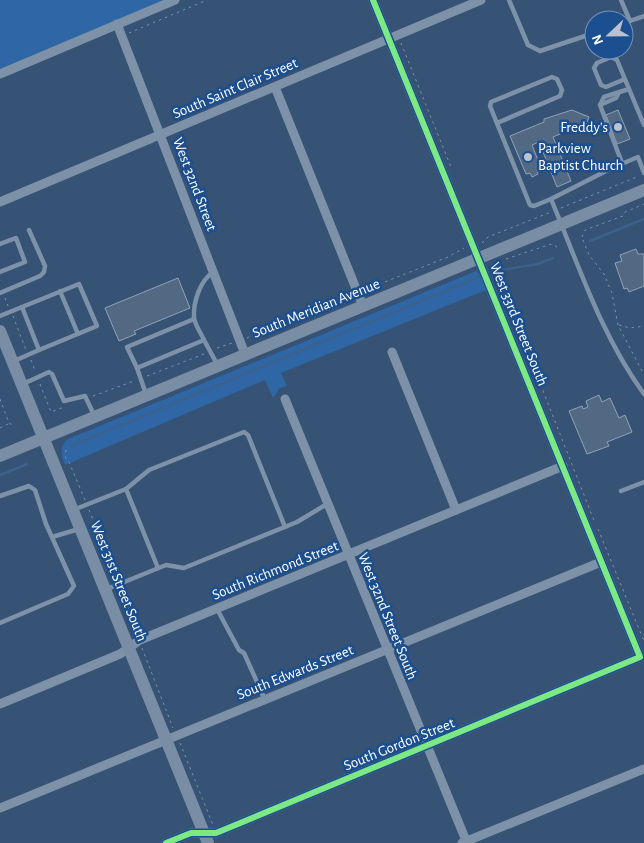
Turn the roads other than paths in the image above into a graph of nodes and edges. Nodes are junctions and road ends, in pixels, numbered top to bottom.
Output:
1 (175, 0) edge
2 (373, 0) edge
3 (481, 0) edge
4 (509, 0) edge
5 (117, 24) junction
6 (584, 36) edge
7 (389, 39) junction
8 (0, 74) edge
9 (625, 79) junction
10 (275, 87) junction
11 (629, 89) junction
12 (497, 123) junction
13 (644, 125) edge
14 (161, 134) junction
15 (644, 155) edge
16 (638, 158) junction
17 (622, 163) junction
18 (644, 173) edge
19 (644, 190) edge
20 (551, 200) junction
21 (0, 202) edge
22 (562, 224) junction
23 (29, 230) dead end
24 (0, 244) edge
25 (476, 252) junction
26 (0, 272) edge
27 (213, 272) junction
28 (60, 291) junction
29 (1, 292) edge
30 (363, 306) junction
31 (22, 307) junction
32 (0, 316) edge
33 (194, 318) junction
34 (0, 331) edge
35 (78, 334) junction
36 (204, 340) junction
37 (39, 350) junction
38 (392, 352) dead end
39 (245, 354) junction
40 (12, 361) junction
41 (218, 366) junction
42 (137, 368) junction
43 (22, 384) junction
44 (644, 394) edge
45 (146, 395) junction
46 (285, 399) dead end
47 (95, 416) junction
48 (44, 438) junction
49 (0, 456) edge
50 (563, 466) junction
51 (644, 482) edge
52 (126, 489) junction
53 (621, 491) dead end
54 (0, 496) edge
55 (328, 504) junction
56 (73, 510) junction
57 (456, 510) junction
58 (285, 527) junction
59 (80, 528) junction
60 (52, 537) junction
61 (349, 555) junction
62 (601, 562) junction
63 (158, 568) junction
64 (105, 590) junction
65 (217, 609) junction
66 (0, 623) edge
67 (129, 649) junction
68 (388, 650) junction
69 (640, 658) joint
70 (265, 700) junction
71 (0, 704) edge
72 (166, 740) junction
73 (427, 746) junction
74 (644, 769) edge
75 (0, 808) edge
76 (205, 837) edge
77 (465, 842) edge
78 (166, 843) edge

1 - 5 street
2 - 7 street, West 33rd Street South
3 - 7 street, South Saint Clair Street
4 - 6 lane
5 - 8 street
5 - 14 street, West 32nd Street
7 - 10 street, South Saint Clair Street
7 - 25 street, West 33rd Street South
9 - 9 lane
9 - 11 lane
10 - 14 street, South Saint Clair Street
10 - 30 street
11 - 13 lane
11 - 17 lane
12 - 12 lane
12 - 20 lane
14 - 21 street, South Saint Clair Street
14 - 27 street, West 32nd Street
15 - 16 lane
16 - 17 lane
16 - 18 lane
17 - 20 lane
19 - 22 main road, South Meridian Avenue
20 - 22 lane
22 - 25 main road, South Meridian Avenue
22 - 44 lane
23 - 29 lane
24 - 26 lane
25 - 30 main road, South Meridian Avenue
25 - 50 street, West 33rd Street South
27 - 33 lane
27 - 39 street, West 32nd Street
28 - 31 lane
28 - 35 lane
28 - 35 lane
30 - 39 main road, South Meridian Avenue
31 - 32 lane
31 - 37 lane
33 - 36 lane
33 - 42 lane
34 - 40 main road, West 31st Street South
35 - 37 lane
36 - 41 lane
36 - 42 lane
37 - 40 lane
38 - 57 street
39 - 41 main road, South Meridian Avenue
40 - 43 main road, West 31st Street South
41 - 45 main road, South Meridian Avenue
42 - 45 lane
43 - 47 lane
43 - 48 main road, West 31st Street South
45 - 47 main road, South Meridian Avenue
46 - 55 street, West 32nd Street South
47 - 48 main road, South Meridian Avenue
48 - 49 main road, South Meridian Avenue
48 - 56 main road, West 31st Street South
50 - 57 street, South Richmond Street
50 - 62 street, West 33rd Street South
51 - 53 lane
52 - 56 lane
52 - 58 lane
52 - 63 lane
54 - 60 lane
55 - 58 lane
55 - 61 street, West 32nd Street South
56 - 59 main road, West 31st Street South
57 - 61 street, South Richmond Street
58 - 63 lane
59 - 60 lane
59 - 64 main road, West 31st Street South
60 - 66 lane
61 - 65 street, South Richmond Street
61 - 68 street, West 32nd Street South
62 - 68 street, South Edwards Street
62 - 69 street, West 33rd Street South
63 - 64 lane
64 - 67 main road, West 31st Street South
65 - 67 street, South Richmond Street
65 - 70 lane
67 - 71 street, South Richmond Street
67 - 72 main road, West 31st Street South
68 - 70 street, South Edwards Street
68 - 73 street, West 32nd Street South
69 - 73 street, South Gordon Street
70 - 72 street, South Edwards Street
72 - 75 street, South Edwards Street
72 - 76 main road, West 31st Street South
73 - 76 street, South Gordon Street
73 - 77 street, West 32nd Street South
74 - 77 street
76 - 78 street, South Gordon Street

